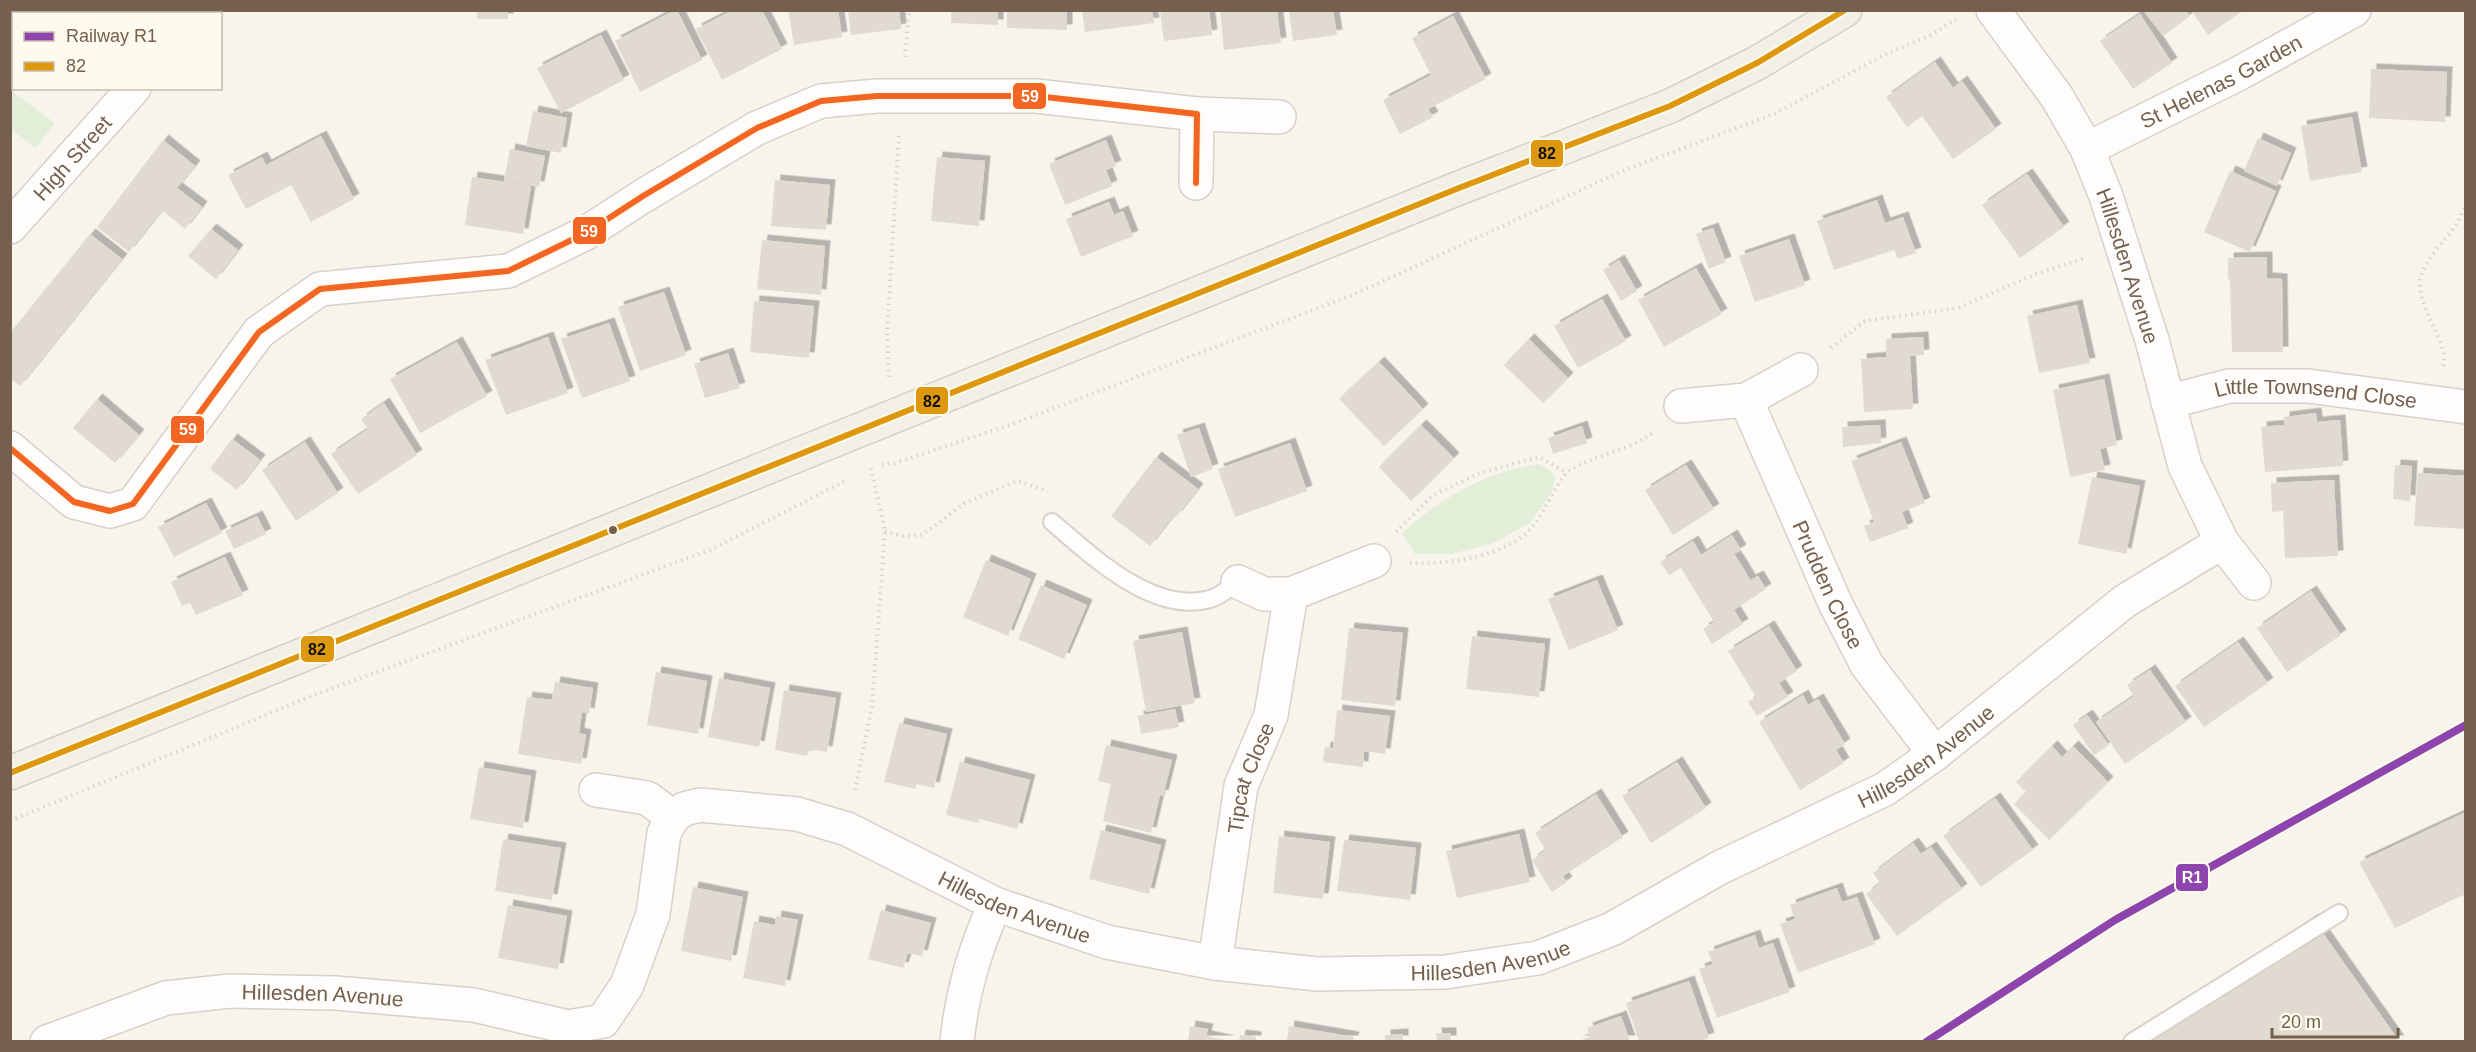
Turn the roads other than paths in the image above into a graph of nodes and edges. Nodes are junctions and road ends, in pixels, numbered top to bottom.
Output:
1 (1845, 10) edge
2 (1993, 10) edge
3 (2354, 10) edge
4 (132, 90) edge
5 (1197, 114) junction
6 (1279, 117) dead end
7 (2087, 149) junction
8 (1196, 183) dead end
9 (10, 227) edge
10 (1802, 370) road end
11 (1746, 400) junction
12 (2168, 402) junction
13 (1681, 406) road end
14 (2466, 407) edge
15 (10, 448) edge
16 (1052, 522) dead end
17 (2222, 542) junction
18 (1374, 561) road end
19 (1238, 582) joint
20 (2254, 583) dead end
21 (1291, 594) junction
22 (1935, 754) junction
23 (10, 773) edge
24 (596, 790) dead end
25 (673, 817) junction
26 (995, 904) junction
27 (2339, 913) dead end
28 (1215, 963) junction
29 (603, 1031) edge
30 (47, 1041) edge
31 (957, 1041) edge
32 (2132, 1041) edge

1 - 23 main road
2 - 7 street, Hillesden Avenue
3 - 7 street, St Helenas Garden
4 - 9 street, High Street
5 - 6 street
5 - 8 street
5 - 15 street
7 - 12 street, Hillesden Avenue
10 - 11 street
11 - 13 street
11 - 22 street, Prudden Close
12 - 14 street, Little Townsend Close
12 - 17 street, Hillesden Avenue
16 - 19 lane
17 - 20 street, Hillesden Avenue
17 - 22 street, Hillesden Avenue
18 - 21 street
19 - 21 street
21 - 28 street, Tipcat Close
22 - 28 street, Hillesden Avenue
24 - 25 street
25 - 26 street, Hillesden Avenue
25 - 29 street, Hillesden Avenue
26 - 28 street, Hillesden Avenue
26 - 31 street
27 - 32 lane
29 - 30 street, Hillesden Avenue

